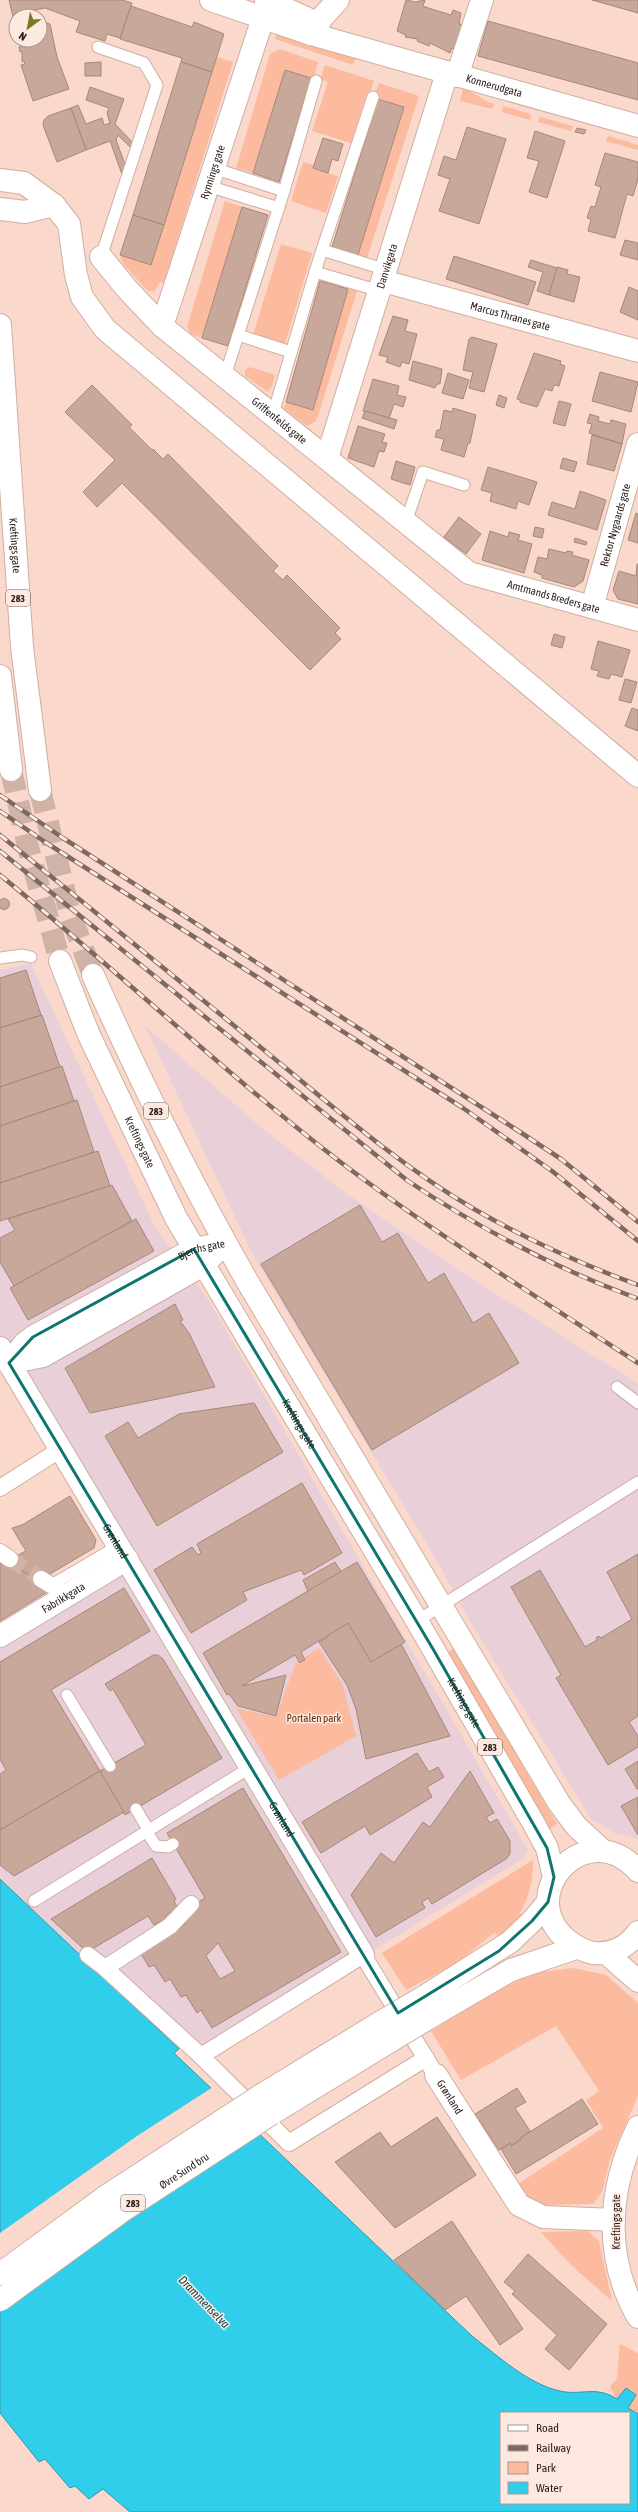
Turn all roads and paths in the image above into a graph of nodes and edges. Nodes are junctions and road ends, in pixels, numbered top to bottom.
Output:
1 (211, 0) edge
2 (338, 0) edge
3 (482, 0) edge
4 (264, 9) edge
5 (314, 28) junction
6 (98, 47) dead end
7 (452, 75) junction
8 (316, 81) dead end
9 (373, 97) dead end
10 (638, 126) edge
11 (211, 177) junction
12 (0, 180) edge
13 (284, 191) junction
14 (54, 205) junction
15 (278, 208) junction
16 (0, 209) edge
17 (322, 250) junction
18 (101, 257) joint
19 (315, 272) junction
20 (383, 281) junction
21 (0, 325) edge
22 (162, 326) junction
23 (238, 335) junction
24 (638, 351) edge
25 (291, 352) junction
26 (225, 376) junction
27 (273, 414) junction
28 (638, 444) edge
29 (327, 458) junction
30 (464, 485) dead end
31 (403, 520) junction
32 (469, 573) joint
33 (592, 607) junction
34 (638, 620) edge
35 (0, 676) edge
36 (11, 770) tunnel mouth
37 (638, 776) edge
38 (40, 790) tunnel mouth
39 (31, 957) dead end
40 (0, 958) edge
41 (60, 961) tunnel mouth
42 (93, 975) tunnel mouth
43 (225, 1243) junction
44 (198, 1257) junction
45 (5, 1356) edge
46 (618, 1387) dead end
47 (638, 1403) edge
48 (60, 1449) junction
49 (638, 1482) edge
50 (0, 1488) edge
51 (122, 1552) junction
52 (442, 1606) junction
53 (417, 1622) junction
54 (0, 1636) edge
55 (67, 1695) dead end
56 (110, 1766) dead end
57 (251, 1767) junction
58 (136, 1809) dead end
59 (148, 1831) junction
60 (174, 1844) dead end
61 (601, 1850) junction
62 (638, 1872) edge
63 (554, 1877) junction
64 (34, 1900) dead end
65 (548, 1902) junction
66 (191, 1904) dead end
67 (638, 1932) edge
68 (576, 1948) junction
69 (606, 1953) junction
70 (88, 1955) dead end
71 (363, 1955) junction
72 (105, 1968) junction
73 (638, 1981) edge
74 (427, 2007) junction
75 (201, 2056) junction
76 (431, 2067) junction
77 (265, 2105) junction
78 (638, 2127) edge
79 (614, 2220) junction
80 (0, 2274) edge
81 (0, 2300) edge
82 (638, 2317) edge

1 - 4 main road, Konnerudgata
2 - 5 main road
3 - 7 main road, Danvikgata
4 - 5 main road, Konnerudgata
4 - 11 main road, Rynnings gate
5 - 7 main road, Konnerudgata
6 - 18 lane
7 - 10 main road, Konnerudgata
7 - 20 main road, Danvikgata
8 - 13 lane
9 - 17 lane
11 - 13 lane
11 - 15 lane
11 - 22 main road, Rynnings gate
12 - 14 main road
13 - 15 lane
14 - 16 main road
14 - 37 main road
15 - 23 lane
17 - 19 lane
17 - 20 lane
18 - 22 main road, Griffenfelds gate
19 - 20 lane
19 - 25 lane
20 - 24 main road, Marcus Thranes gate
20 - 29 main road, Danvikgata
21 - 38 main road, Kreftings gate / 283
22 - 26 main road, Griffenfelds gate
23 - 25 lane
23 - 26 lane
25 - 27 lane
26 - 27 main road, Griffenfelds gate
27 - 29 main road, Griffenfelds gate
28 - 33 main road, Rektor Nygaards gate
29 - 31 main road, Griffenfelds gate
30 - 31 lane
31 - 32 main road, Griffenfelds gate
32 - 33 main road, Amtmands Breders gate
33 - 34 main road, Amtmands Breders gate
35 - 36 main road
39 - 40 lane
41 - 44 main road, Kreftings gate / 283
42 - 43 main road, 283
43 - 44 main road, Bjerchs gate
43 - 52 main road, 283
44 - 45 main road, Bjerchs gate
44 - 53 main road, Kreftings gate / 283
45 - 48 main road, Grønland
46 - 47 lane
48 - 50 street
48 - 51 main road, Grønland
49 - 52 lane
51 - 54 main road, Fabrikkgata
51 - 57 main road, Grønland
52 - 53 lane
52 - 61 main road, 283
53 - 63 main road, Kreftings gate / 283
55 - 56 lane
57 - 59 lane
57 - 71 main road, Grønland
58 - 59 lane
59 - 60 lane
59 - 64 lane
61 - 62 main road, 283
61 - 63 main road, 283
63 - 65 main road, 283
65 - 68 main road, 283
65 - 74 main road, 283
66 - 72 street
67 - 69 main road, 283
68 - 69 main road, 283
68 - 74 main road, 283
69 - 73 main road
70 - 72 street
71 - 75 street
71 - 76 street, Grønland
72 - 75 street
74 - 77 main road, 283, bridge
75 - 76 street
76 - 79 main road, Grønland
77 - 80 main road, Øvre Sund bru / 283, bridge
77 - 81 main road, Øvre Sund bru / 283, bridge
78 - 79 main road, Kreftings gate
79 - 82 main road, Kreftings gate

